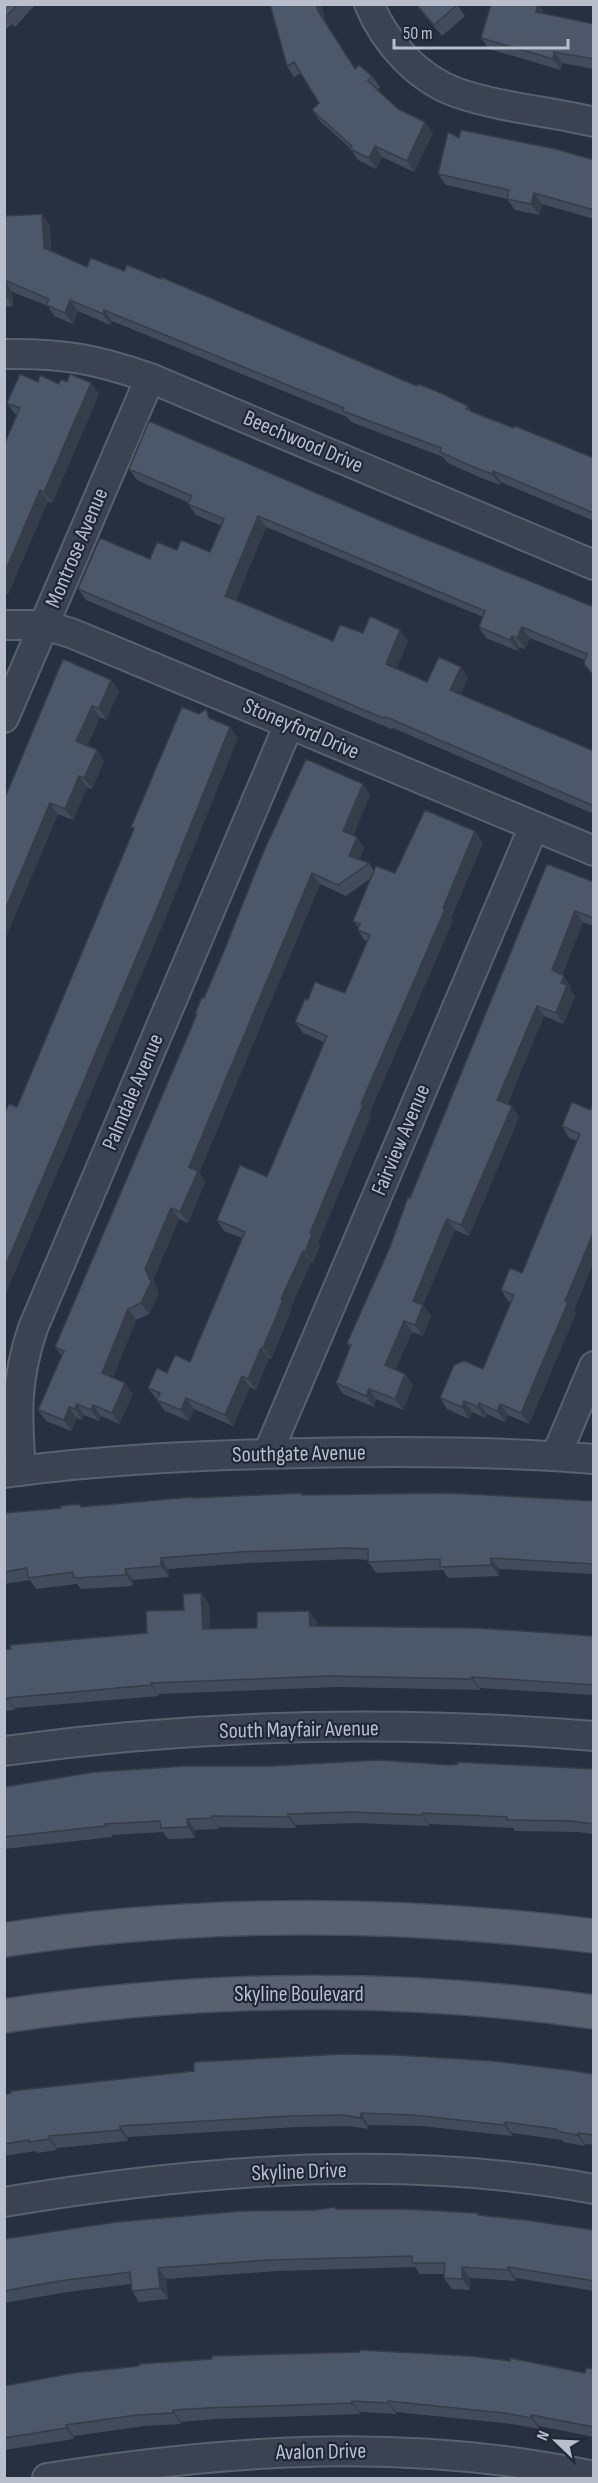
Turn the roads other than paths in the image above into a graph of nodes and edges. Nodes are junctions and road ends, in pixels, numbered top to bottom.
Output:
1 (369, 4) edge
2 (594, 122) edge
3 (4, 354) edge
4 (150, 378) junction
5 (594, 565) edge
6 (4, 625) edge
7 (44, 625) junction
8 (4, 718) edge
9 (290, 724) junction
10 (534, 826) junction
11 (594, 851) edge
12 (594, 1366) edge
13 (268, 1454) junction
14 (556, 1456) junction
15 (594, 1459) edge
16 (13, 1472) edge
17 (594, 1736) edge
18 (4, 1751) edge
19 (594, 1936) edge
20 (4, 1940) edge
21 (594, 2012) edge
22 (4, 2016) edge
23 (594, 2189) edge
24 (4, 2202) edge
25 (594, 2476) edge
26 (47, 2478) edge

1 - 2 street
3 - 4 street, Beechwood Drive
4 - 5 street, Beechwood Drive
4 - 7 street, Montrose Avenue
6 - 7 street, Stoneyford Drive
7 - 8 street, Montrose Avenue
7 - 9 street, Stoneyford Drive
9 - 10 street, Stoneyford Drive
9 - 16 street, Palmdale Avenue
10 - 11 street, Stoneyford Drive
10 - 13 street, Fairview Avenue
12 - 14 street
13 - 14 street, Southgate Avenue
13 - 16 street, Southgate Avenue
14 - 15 street, Southgate Avenue
17 - 18 street, South Mayfair Avenue
19 - 20 main road
21 - 22 main road, Skyline Boulevard
23 - 24 street, Skyline Drive
25 - 26 street, Avalon Drive

